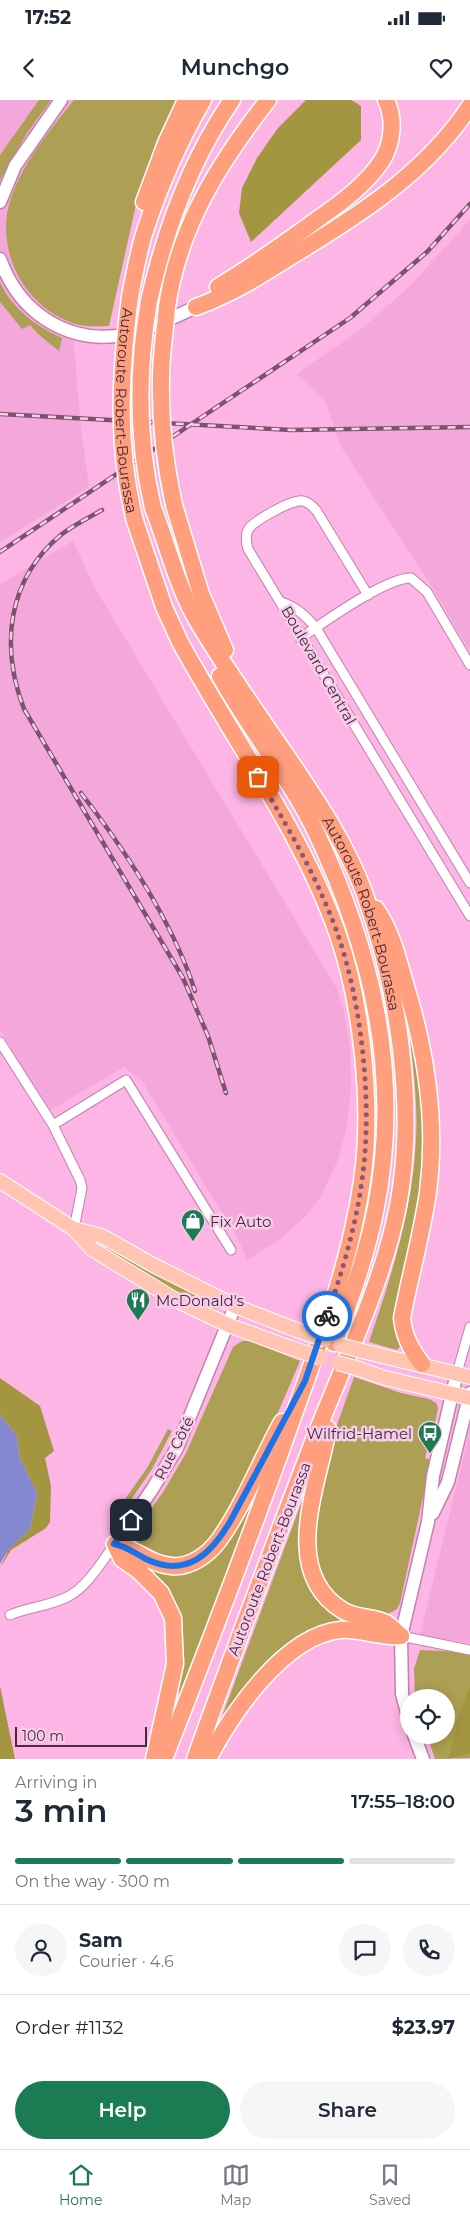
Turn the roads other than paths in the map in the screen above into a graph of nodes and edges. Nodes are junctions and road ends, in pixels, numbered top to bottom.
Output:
1 (61, 100) edge
2 (186, 100) edge
3 (203, 100) edge
4 (268, 100) edge
5 (386, 100) edge
6 (232, 101) edge
7 (470, 106) edge
8 (0, 202) edge
9 (0, 259) edge
10 (126, 296) junction
11 (196, 307) junction
12 (368, 595) junction
13 (281, 602) junction
14 (199, 623) junction
15 (316, 628) junction
16 (300, 638) junction
17 (470, 665) edge
18 (233, 679) junction
19 (210, 697) junction
20 (436, 827) junction
21 (421, 836) junction
22 (337, 881) junction
23 (470, 883) edge
24 (364, 893) junction
25 (470, 916) edge
26 (0, 1042) edge
27 (53, 1125) junction
28 (0, 1182) edge
29 (74, 1229) junction
30 (231, 1250) dead end
31 (235, 1306) junction
32 (228, 1325) junction
33 (470, 1327) edge
34 (336, 1337) junction
35 (422, 1364) junction
36 (464, 1375) edge
37 (305, 1381) junction
38 (451, 1394) junction
39 (470, 1396) edge
40 (327, 1405) junction
41 (428, 1522) junction
42 (114, 1544) junction
43 (10, 1615) dead end
44 (400, 1636) junction
45 (470, 1650) edge
46 (402, 1689) edge
47 (417, 1744) edge
48 (154, 1759) edge
49 (164, 1759) edge
50 (195, 1759) edge
51 (208, 1759) edge
52 (423, 1759) edge

1 - 8 street
2 - 10 highway
3 - 10 highway, Autoroute Robert-Bourassa
4 - 18 highway, bridge
5 - 11 highway
6 - 14 highway, Autoroute Robert-Bourassa, bridge
7 - 11 highway
9 - 11 street
10 - 19 highway, Autoroute Robert-Bourassa, bridge
12 - 13 street
12 - 15 street
12 - 17 street
13 - 15 street, Boulevard Central
13 - 16 street, Boulevard Central
14 - 18 highway, Autoroute Robert-Bourassa
14 - 22 highway
15 - 16 street
15 - 20 street, Boulevard Central
16 - 21 street, Boulevard Central
18 - 24 highway, Autoroute Robert-Bourassa
19 - 22 highway
19 - 37 highway, Autoroute Robert-Bourassa
20 - 21 street
20 - 23 street, Boulevard Central
21 - 25 street, Boulevard Central
22 - 34 highway
24 - 35 highway
24 - 40 highway, Autoroute Robert-Bourassa
26 - 27 street
27 - 29 street
27 - 30 street
28 - 29 main road
29 - 31 main road
29 - 32 main road
31 - 32 street, Rue Côté
31 - 34 main road, bridge
32 - 38 main road, bridge
32 - 42 street, Rue Côté
33 - 36 street
34 - 35 main road, bridge
35 - 36 main road
36 - 38 street
37 - 42 highway
37 - 49 highway, Autoroute Robert-Bourassa
38 - 39 main road
38 - 41 street
39 - 41 street
40 - 44 highway
40 - 50 highway, Autoroute Robert-Bourassa
41 - 44 street
42 - 43 street, Rue Côté
42 - 48 highway
44 - 45 street
44 - 46 street
44 - 51 highway
47 - 52 street

